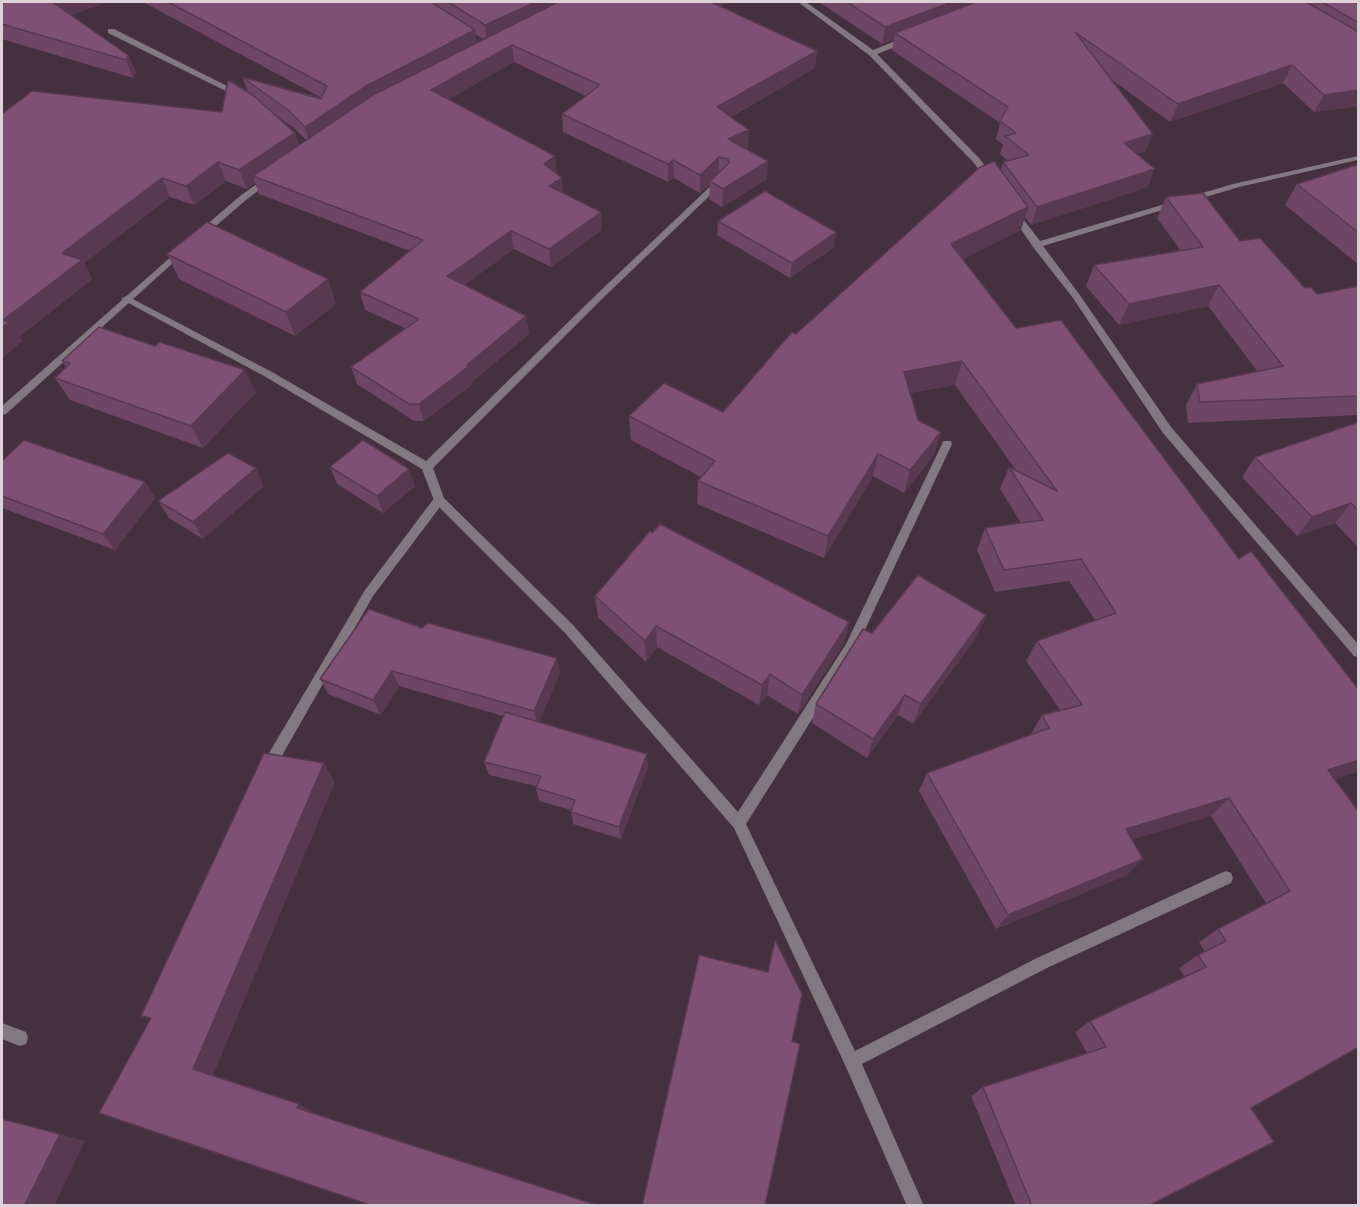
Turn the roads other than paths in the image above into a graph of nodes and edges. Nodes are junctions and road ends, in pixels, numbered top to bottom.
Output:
1 (802, 2) edge
2 (111, 31) dead end
3 (916, 36) edge
4 (872, 52) junction
5 (246, 99) edge
6 (1359, 158) edge
7 (281, 171) edge
8 (723, 179) edge
9 (997, 189) edge
10 (1010, 208) edge
11 (1036, 245) junction
12 (126, 299) junction
13 (2, 411) edge
14 (948, 444) dead end
15 (427, 467) junction
16 (439, 500) junction
17 (1359, 652) edge
18 (261, 779) edge
19 (739, 823) junction
20 (1226, 878) dead end
21 (2, 1031) edge
22 (20, 1038) dead end
23 (852, 1061) junction
24 (916, 1206) edge

1 - 4 street
2 - 5 street
3 - 4 street
4 - 9 street
6 - 11 street
7 - 12 street
8 - 15 street
10 - 11 street
11 - 17 street
12 - 13 street
12 - 15 street
14 - 19 street
15 - 16 street
16 - 18 street
16 - 19 street
19 - 23 street
20 - 23 street
21 - 22 street
23 - 24 street

